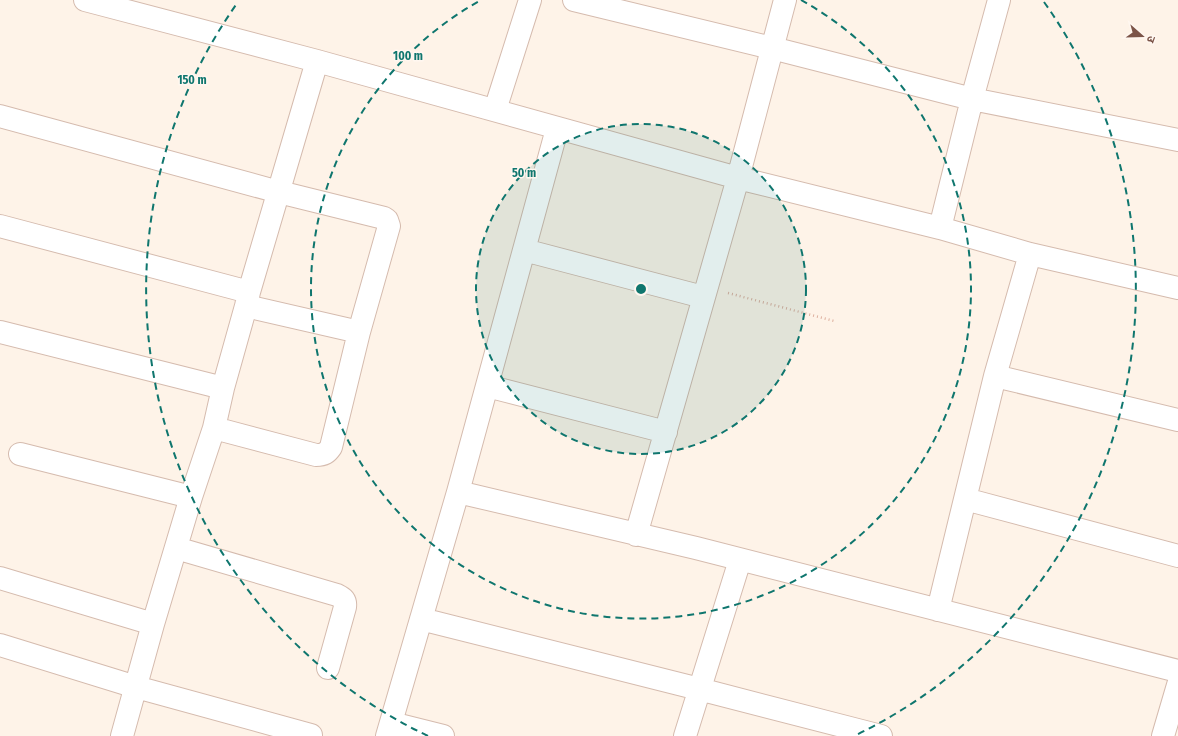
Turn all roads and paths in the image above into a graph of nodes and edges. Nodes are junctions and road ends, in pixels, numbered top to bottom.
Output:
1 (85, 0) edge
2 (530, 0) edge
3 (574, 0) edge
4 (785, 0) edge
5 (999, 0) edge
6 (772, 48) junction
7 (317, 61) junction
8 (972, 99) junction
9 (495, 110) junction
10 (0, 116) edge
11 (557, 129) junction
12 (1178, 140) edge
13 (738, 178) junction
14 (278, 192) junction
15 (0, 226) edge
16 (940, 228) junction
17 (524, 250) junction
18 (1030, 254) junction
19 (1178, 288) edge
20 (705, 292) junction
21 (247, 299) junction
22 (834, 321) dead end
23 (0, 332) edge
24 (359, 332) junction
25 (995, 376) junction
26 (487, 386) junction
27 (223, 388) junction
28 (1178, 420) edge
29 (214, 428) junction
30 (666, 432) junction
31 (20, 454) dead end
32 (458, 492) junction
33 (191, 497) junction
34 (965, 499) junction
35 (636, 535) junction
36 (176, 548) junction
37 (1178, 556) edge
38 (740, 560) junction
39 (0, 578) edge
40 (938, 610) junction
41 (422, 619) junction
42 (153, 624) junction
43 (0, 646) edge
44 (328, 668) dead end
45 (1178, 671) edge
46 (1178, 685) edge
47 (136, 687) junction
48 (699, 689) junction
49 (389, 730) edge
50 (122, 736) edge
51 (310, 736) edge
52 (443, 736) edge
53 (685, 736) edge
54 (881, 736) edge
55 (1163, 736) edge

1 - 7 street
2 - 9 street
3 - 6 street
4 - 6 street
5 - 8 street
6 - 8 street
6 - 13 street
7 - 9 street
7 - 14 street
8 - 12 street
8 - 16 street
9 - 11 street
10 - 14 street
11 - 13 street
11 - 17 street
13 - 16 street
13 - 20 street
14 - 21 street
14 - 24 street
15 - 21 street
16 - 18 street
17 - 20 street
17 - 26 street
18 - 19 street
18 - 25 street
20 - 22 path
20 - 30 street
21 - 24 street
21 - 27 street
23 - 27 street
24 - 29 street
25 - 28 street
25 - 34 street
26 - 30 street
26 - 32 street
27 - 29 street
29 - 33 street
30 - 35 street
31 - 33 street
32 - 35 street
32 - 41 street
33 - 36 street
34 - 37 street
34 - 40 street
35 - 38 street
36 - 42 street
36 - 44 street
38 - 40 street
38 - 48 street
39 - 42 street
40 - 45 street
41 - 48 street
41 - 49 street
42 - 47 street
43 - 47 street
46 - 55 street
47 - 50 street
47 - 51 street
48 - 53 street
48 - 54 street
49 - 52 street

